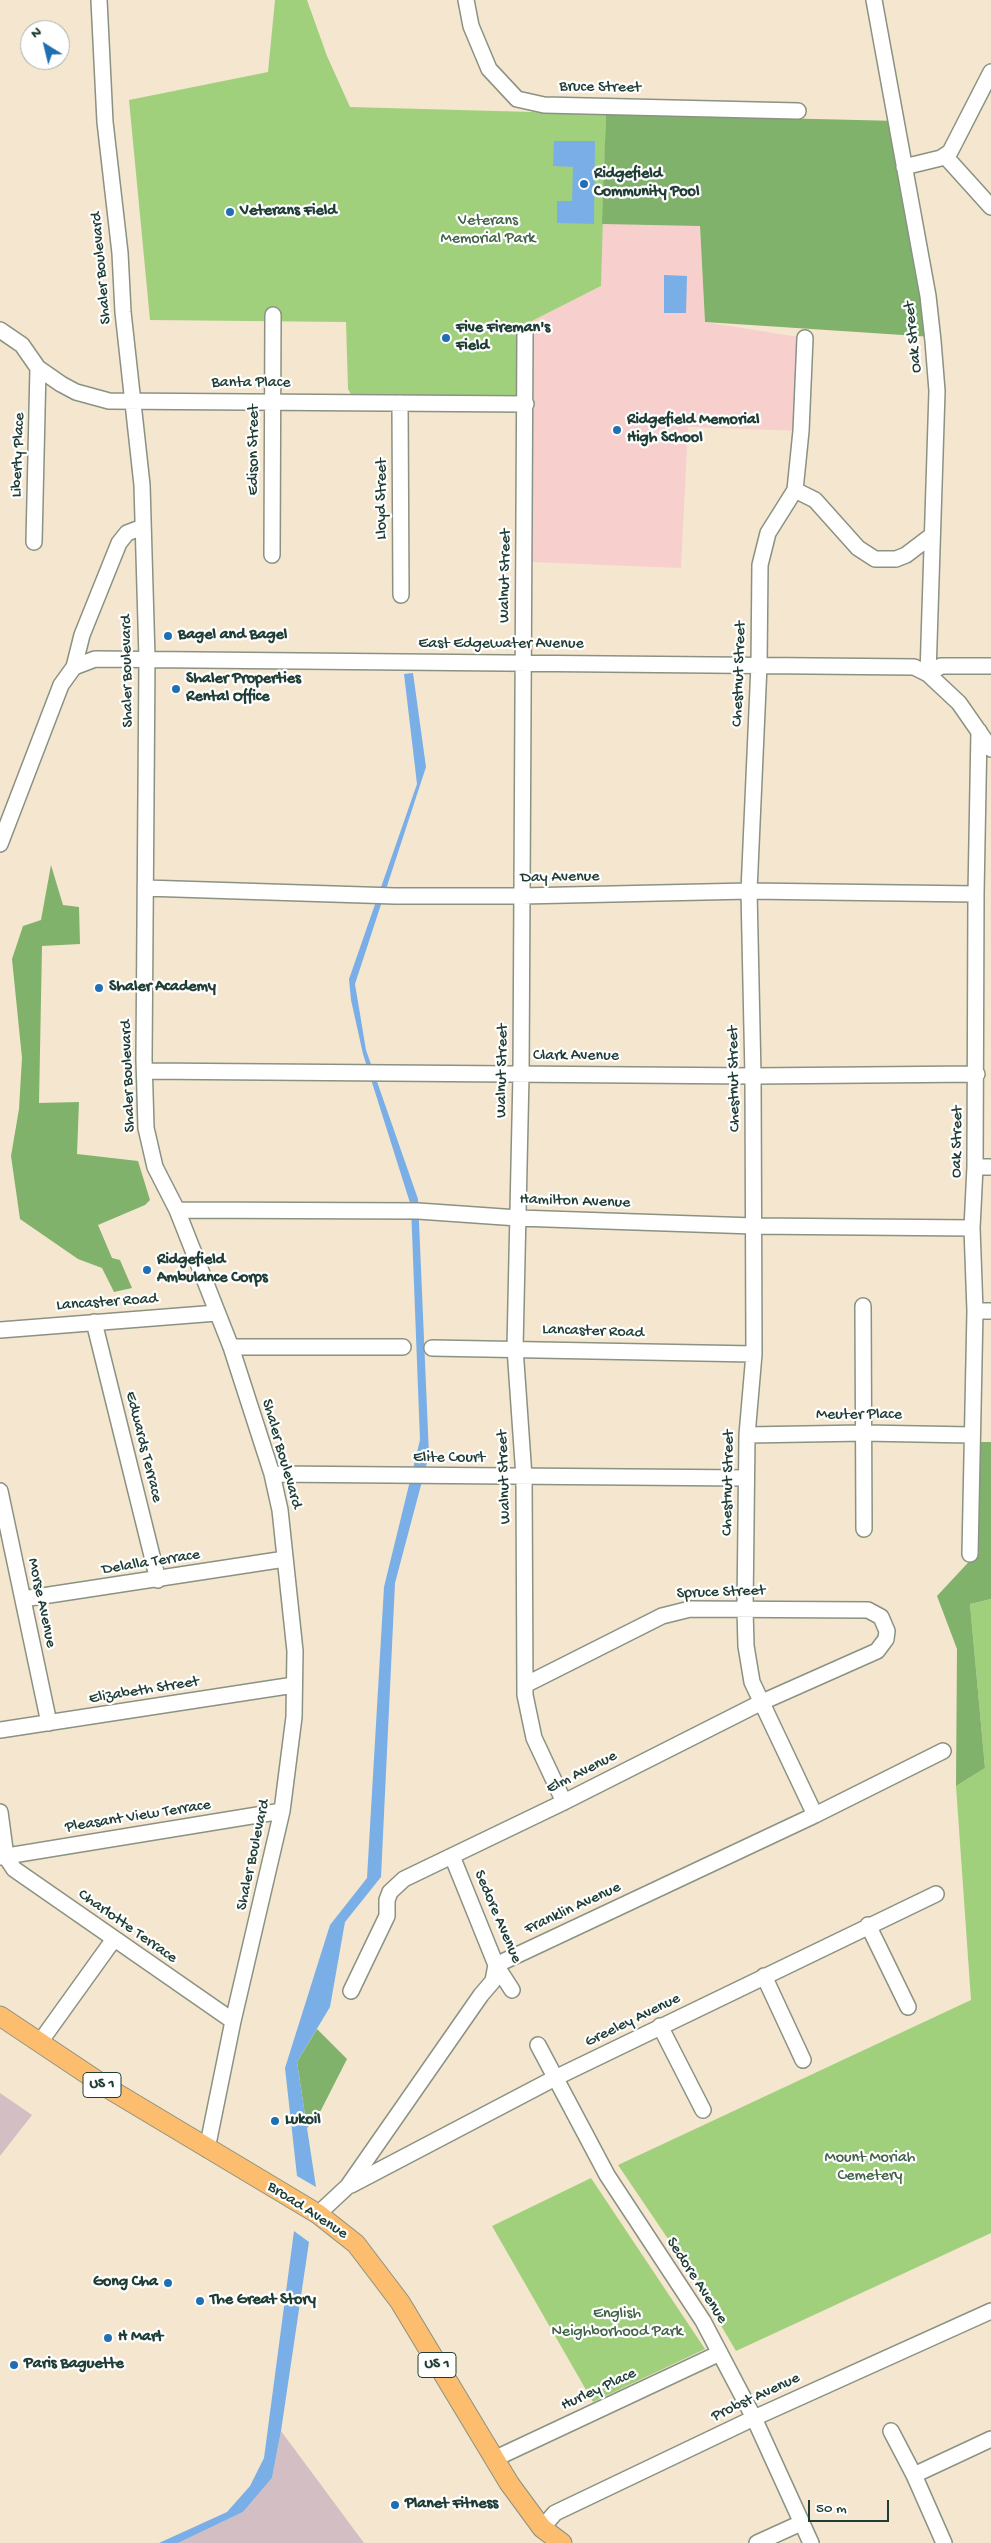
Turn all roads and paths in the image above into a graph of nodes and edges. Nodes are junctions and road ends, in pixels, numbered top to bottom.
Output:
1 (99, 0) edge
2 (466, 0) edge
3 (874, 0) edge
4 (991, 72) edge
5 (798, 111) dead end
6 (945, 156) junction
7 (904, 166) junction
8 (991, 207) edge
9 (272, 315) dead end
10 (0, 330) edge
11 (525, 333) dead end
12 (805, 338) dead end
13 (38, 368) junction
14 (132, 401) junction
15 (272, 402) junction
16 (400, 403) junction
17 (526, 404) junction
18 (795, 490) junction
19 (144, 527) junction
20 (932, 536) junction
21 (34, 542) dead end
22 (272, 555) dead end
23 (401, 595) dead end
24 (147, 658) junction
25 (522, 662) junction
26 (759, 665) junction
27 (991, 666) edge
28 (74, 667) junction
29 (928, 674) junction
30 (979, 731) junction
31 (991, 749) edge
32 (0, 844) edge
33 (145, 888) junction
34 (749, 891) junction
35 (976, 894) junction
36 (522, 896) junction
37 (145, 1071) junction
38 (977, 1074) junction
39 (521, 1075) junction
40 (754, 1076) junction
41 (975, 1166) junction
42 (991, 1167) edge
43 (177, 1210) junction
44 (518, 1218) junction
45 (754, 1226) junction
46 (972, 1228) junction
47 (863, 1306) dead end
48 (975, 1310) junction
49 (991, 1311) edge
50 (217, 1313) junction
51 (94, 1322) junction
52 (0, 1330) edge
53 (231, 1347) junction
54 (403, 1348) dead end
55 (432, 1348) dead end
56 (515, 1348) junction
57 (754, 1354) junction
58 (864, 1433) junction
59 (747, 1435) junction
60 (971, 1435) junction
61 (272, 1474) junction
62 (524, 1477) junction
63 (746, 1478) junction
64 (0, 1491) edge
65 (864, 1529) dead end
66 (970, 1554) dead end
67 (284, 1559) junction
68 (158, 1580) junction
69 (23, 1599) junction
70 (745, 1609) junction
71 (886, 1639) joint
72 (294, 1685) junction
73 (525, 1685) junction
74 (760, 1703) junction
75 (49, 1723) junction
76 (0, 1730) edge
77 (943, 1751) dead end
78 (564, 1802) junction
79 (282, 1811) junction
80 (0, 1812) edge
81 (815, 1814) junction
82 (452, 1856) junction
83 (3, 1857) edge
84 (936, 1894) dead end
85 (868, 1925) junction
86 (114, 1939) junction
87 (496, 1965) junction
88 (764, 1976) junction
89 (512, 1990) dead end
90 (351, 1991) dead end
91 (908, 2007) dead end
92 (0, 2016) edge
93 (234, 2021) junction
94 (660, 2026) junction
95 (40, 2042) junction
96 (538, 2045) dead end
97 (804, 2060) dead end
98 (555, 2078) junction
99 (702, 2110) dead end
100 (207, 2149) junction
101 (348, 2186) junction
102 (318, 2214) junction
103 (991, 2311) edge
104 (720, 2353) junction
105 (754, 2418) junction
106 (891, 2431) dead end
107 (991, 2439) edge
108 (494, 2460) junction
109 (914, 2475) junction
110 (801, 2523) junction
111 (542, 2528) junction
112 (562, 2543) edge
113 (757, 2543) edge
114 (811, 2543) edge
115 (944, 2543) edge

1 - 14 street, Shaler Boulevard
2 - 5 street, Bruce Street
3 - 7 street, Oak Street
4 - 6 street
6 - 7 street
6 - 8 street
7 - 20 street, Oak Street
9 - 15 street, Edison Street
10 - 13 street, Banta Place
11 - 17 street, Walnut Street
12 - 18 street, Chestnut Street
13 - 14 street, Banta Place
13 - 21 street, Liberty Place
14 - 15 street, Banta Place
14 - 19 street, Shaler Boulevard
15 - 16 street, Banta Place
15 - 22 street, Edison Street
16 - 17 street, Banta Place
16 - 23 street, Lloyd Street
17 - 25 street, Walnut Street
18 - 20 street
18 - 26 street, Chestnut Street
19 - 24 street, Shaler Boulevard
19 - 28 street
20 - 29 street, Oak Street
24 - 25 street, East Edgewater Avenue
24 - 28 street, East Edgewater Avenue
24 - 33 street, Shaler Boulevard
25 - 26 street, East Edgewater Avenue
25 - 36 street, Walnut Street
26 - 29 street, East Edgewater Avenue
26 - 34 street, Chestnut Street
27 - 29 street
28 - 32 street
29 - 30 street
30 - 31 street
30 - 35 street, Oak Street
33 - 36 street, Day Avenue
33 - 37 street, Shaler Boulevard
34 - 35 street, Day Avenue
34 - 36 street, Day Avenue
34 - 40 street, Chestnut Street
35 - 38 street, Oak Street
36 - 39 street, Walnut Street
37 - 39 street, Clark Avenue
37 - 43 street, Shaler Boulevard
38 - 40 street, Clark Avenue
38 - 41 street, Oak Street
39 - 40 street, Clark Avenue
39 - 44 street, Walnut Street
40 - 45 street, Chestnut Street
41 - 42 street
41 - 46 street, Oak Street
43 - 44 street, Hamilton Avenue
43 - 50 street, Shaler Boulevard
44 - 45 street, Hamilton Avenue
44 - 56 street, Walnut Street
45 - 46 street, Hamilton Avenue
45 - 57 street, Chestnut Street
46 - 48 street, Oak Street
47 - 58 street
48 - 49 street
48 - 60 street, Oak Street
50 - 51 street, Lancaster Road
50 - 53 street, Shaler Boulevard
51 - 52 street, Lancaster Road
51 - 68 street, Edwards Terrace
53 - 54 street
53 - 61 street, Shaler Boulevard
55 - 56 street, Lancaster Road
56 - 57 street, Lancaster Road
56 - 62 street, Walnut Street
57 - 59 street, Chestnut Street
58 - 59 street, Meuter Place
58 - 60 street, Meuter Place
58 - 65 street
59 - 63 street, Chestnut Street
60 - 66 street, Oak Street
61 - 62 street, Elite Court
61 - 67 street, Shaler Boulevard
62 - 63 street, Elite Court
62 - 73 street, Walnut Street
63 - 70 street, Chestnut Street
64 - 69 street, Morse Avenue
67 - 68 street, Delalla Terrace
67 - 72 street, Shaler Boulevard
68 - 69 street, Delalla Terrace
69 - 75 street, Morse Avenue
70 - 71 street, Spruce Street
70 - 73 street, Spruce Street
70 - 74 street, Chestnut Street
71 - 74 street, Elm Avenue
72 - 75 street, Elizabeth Street
72 - 79 street, Shaler Boulevard
73 - 78 street, Walnut Street
74 - 78 street, Elm Avenue
74 - 81 street, Chestnut Street
75 - 76 street, Elizabeth Street
77 - 81 street, Franklin Avenue
78 - 82 street, Elm Avenue
79 - 83 street, Pleasant View Terrace
79 - 93 street, Shaler Boulevard
80 - 83 street
81 - 87 street, Franklin Avenue
82 - 87 street, Sedore Avenue
82 - 90 street, Elm Avenue
83 - 86 street, Charlotte Terrace
84 - 85 street, Greeley Avenue
85 - 88 street, Greeley Avenue
85 - 91 street
86 - 93 street, Charlotte Terrace
86 - 95 street
87 - 89 street, Sedore Avenue
87 - 101 street
88 - 94 street, Greeley Avenue
88 - 97 street
92 - 95 main road, Broad Avenue / US 1
93 - 100 street, Shaler Boulevard
94 - 98 street, Greeley Avenue
94 - 99 street
95 - 100 main road, Broad Avenue / US 1
96 - 98 street, Sedore Avenue
98 - 101 street, Greeley Avenue
98 - 104 street, Sedore Avenue
100 - 102 main road, Broad Avenue / US 1
101 - 102 street
102 - 108 main road, Broad Avenue / US 1
103 - 105 street, Probst Avenue
104 - 105 street, Sedore Avenue
104 - 108 street, Hurley Place
105 - 110 street, Sedore Avenue
105 - 111 street, Probst Avenue
106 - 109 street
107 - 109 street
108 - 111 main road, Broad Avenue / US 1
109 - 115 street
110 - 113 street
110 - 114 street, Sedore Avenue
111 - 112 main road, Broad Avenue / US 1

